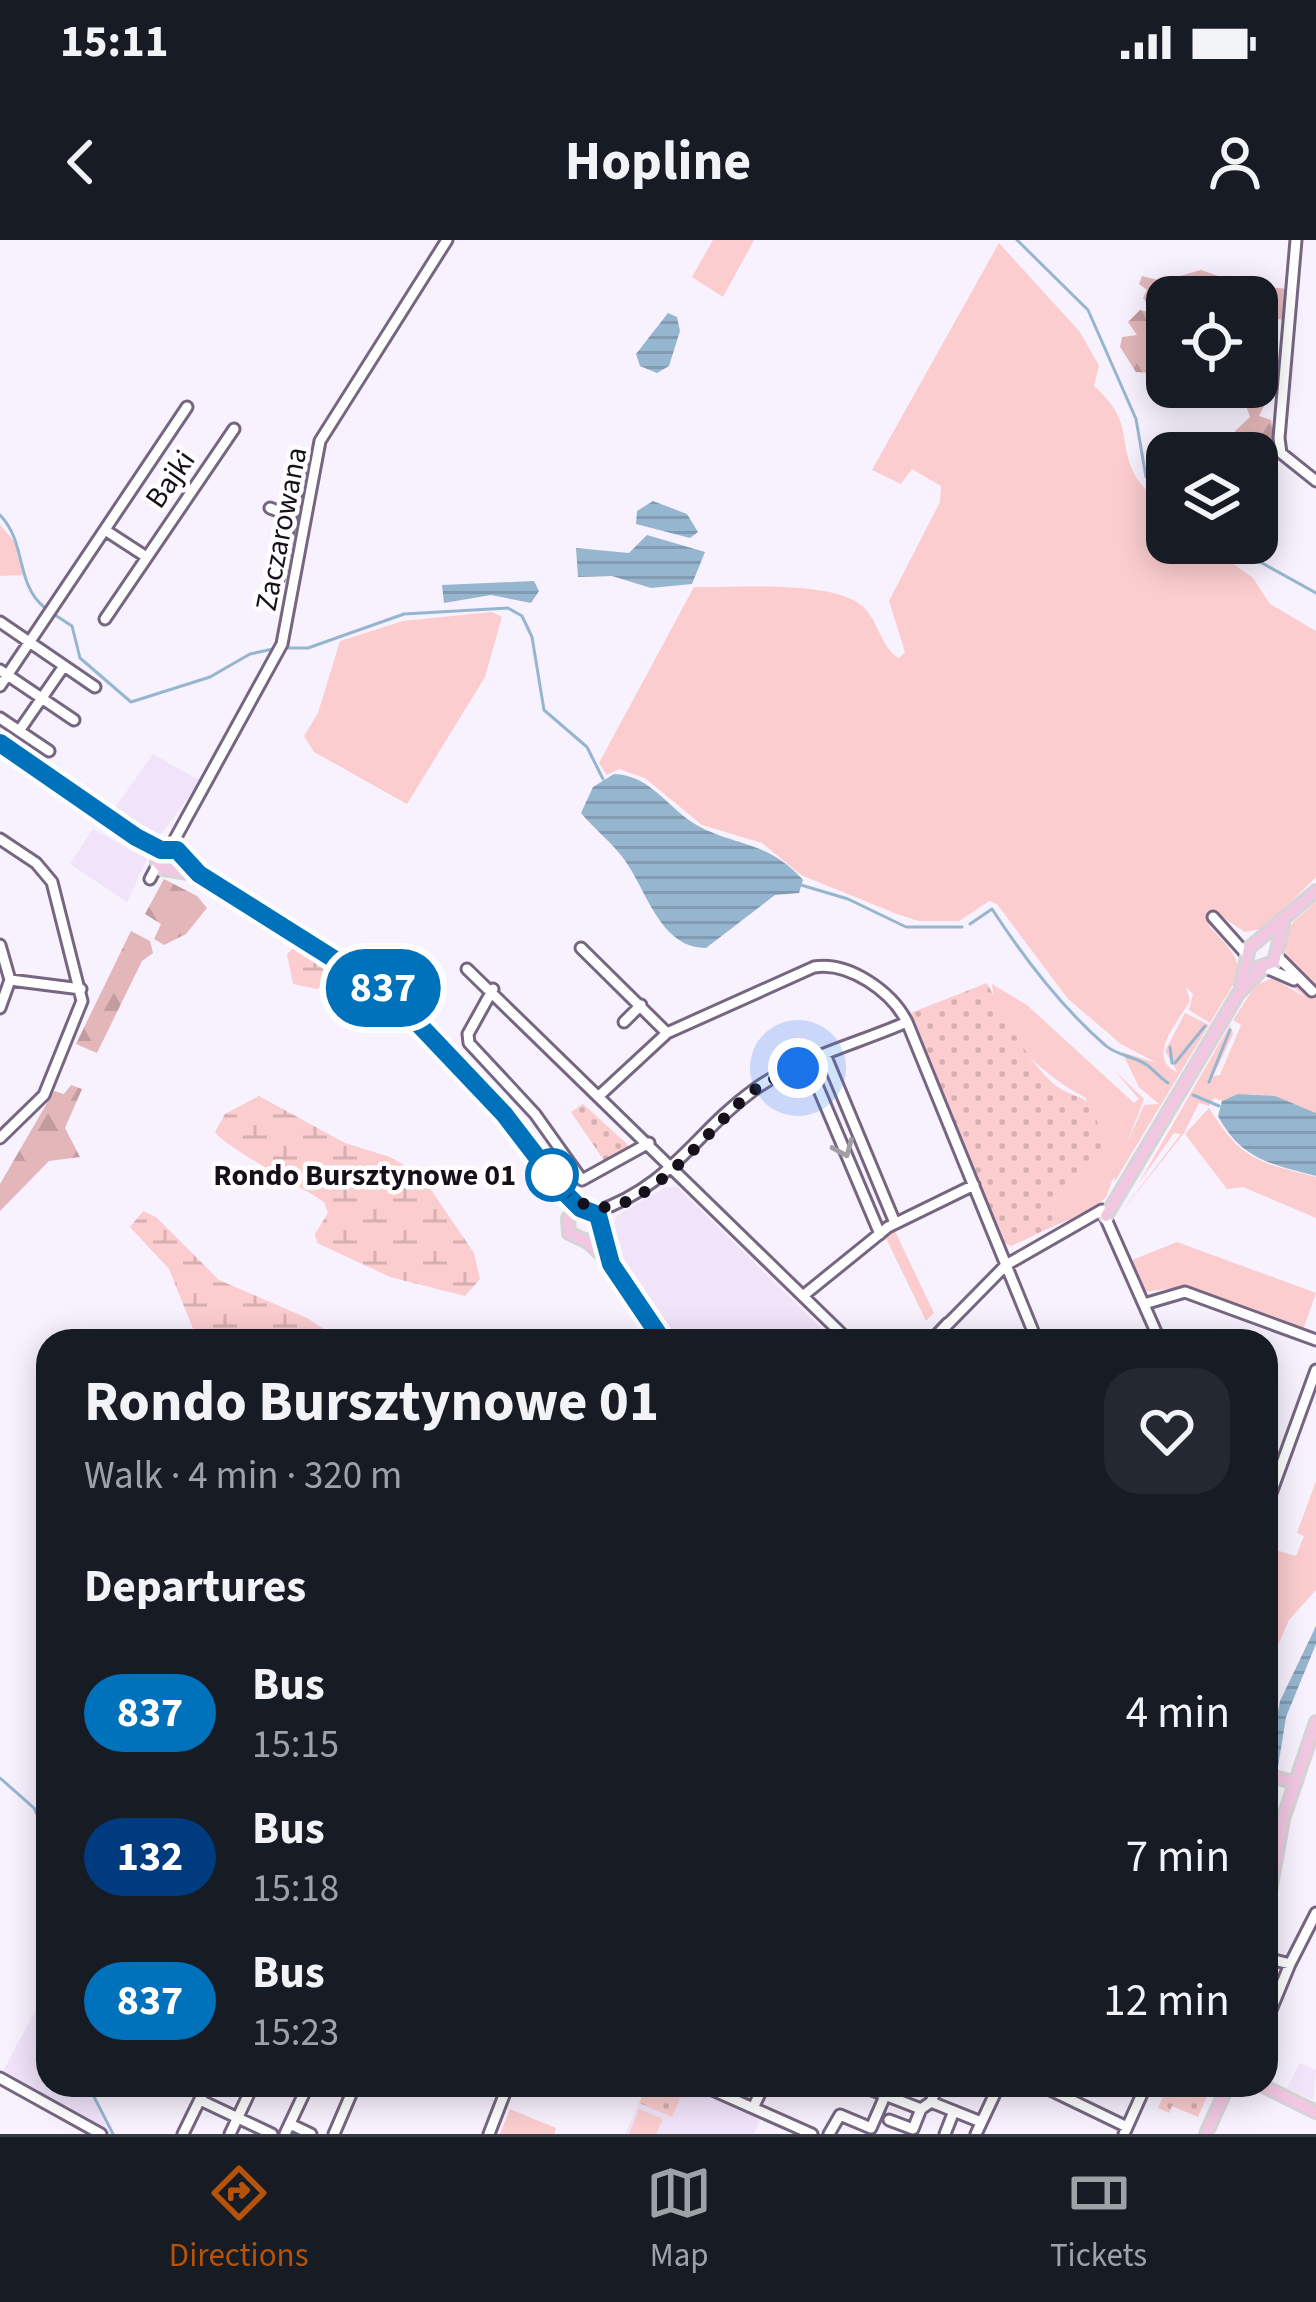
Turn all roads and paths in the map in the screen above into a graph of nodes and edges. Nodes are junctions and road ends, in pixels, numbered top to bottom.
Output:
1 (429, 240) edge
2 (1296, 240) edge
3 (445, 244) edge
4 (187, 407) dead end
5 (234, 429) dead end
6 (303, 454) dead end
7 (1316, 481) edge
8 (270, 508) dead end
9 (291, 516) junction
10 (105, 530) junction
11 (145, 556) junction
12 (278, 580) dead end
13 (105, 620) dead end
14 (0, 622) edge
15 (29, 642) junction
16 (64, 666) junction
17 (4, 673) edge
18 (0, 686) edge
19 (95, 687) dead end
20 (42, 698) junction
21 (0, 718) edge
22 (74, 720) dead end
23 (19, 731) junction
24 (0, 743) edge
25 (49, 752) dead end
26 (0, 839) edge
27 (168, 858) junction
28 (1316, 891) edge
29 (1213, 917) dead end
30 (1284, 920) junction
31 (1226, 927) junction
32 (1260, 941) junction
33 (0, 945) edge
34 (581, 948) dead end
35 (1275, 953) junction
36 (1248, 958) junction
37 (1264, 969) junction
38 (467, 970) dead end
39 (10, 980) junction
40 (1299, 982) junction
41 (81, 989) junction
42 (493, 989) junction
43 (1312, 991) dead end
44 (1238, 994) junction
45 (641, 1005) junction
46 (0, 1008) edge
47 (624, 1022) dead end
48 (907, 1022) junction
49 (667, 1033) junction
50 (826, 1057) junction
51 (808, 1064) junction
52 (600, 1095) junction
53 (0, 1138) edge
54 (650, 1143) junction
55 (675, 1168) junction
56 (974, 1185) junction
57 (576, 1211) junction
58 (1104, 1213) junction
59 (895, 1223) junction
60 (596, 1227) junction
61 (880, 1234) junction
62 (1006, 1265) junction
63 (804, 1295) junction
64 (1144, 1304) junction
65 (655, 1329) edge
66 (837, 1329) edge
67 (943, 1329) edge
68 (1032, 1329) edge
69 (1155, 1329) edge
70 (1316, 1340) edge
71 (1316, 1370) edge
72 (1278, 1473) edge
73 (1316, 1722) edge
74 (1278, 1778) edge
75 (1293, 1782) junction
76 (1278, 1855) edge
77 (1316, 1913) edge
78 (1278, 1961) edge
79 (1290, 1964) junction
80 (1278, 1992) edge
81 (0, 2078) edge
82 (1278, 2093) edge
83 (201, 2097) edge
84 (247, 2097) edge
85 (299, 2097) edge
86 (350, 2097) edge
87 (503, 2097) edge
88 (736, 2097) edge
89 (758, 2097) edge
90 (890, 2097) joint
91 (931, 2097) edge
92 (993, 2097) edge
93 (1062, 2097) edge
94 (1141, 2097) edge
95 (1223, 2097) edge
96 (200, 2100) junction
97 (926, 2106) junction
98 (753, 2108) junction
99 (954, 2111) junction
100 (1316, 2112) edge
101 (237, 2118) junction
102 (889, 2120) dead end
103 (981, 2122) junction
104 (287, 2129) edge
105 (1125, 2131) edge
106 (101, 2134) edge
107 (183, 2134) edge
108 (230, 2134) edge
109 (272, 2134) edge
110 (310, 2134) edge
111 (334, 2134) edge
112 (489, 2134) edge
113 (812, 2134) edge
114 (830, 2134) edge
115 (945, 2134) edge
116 (976, 2134) edge
117 (1206, 2134) edge

1 - 3 street, Zaczarowana
2 - 7 street
3 - 27 street, Zaczarowana
4 - 10 street, Bajki
5 - 11 street, Bajki
6 - 9 street
8 - 9 street
9 - 12 street
10 - 11 street
10 - 15 street, Bajki
11 - 13 street, Bajki
14 - 15 street
15 - 16 street
15 - 17 street, Bajki
16 - 19 street
16 - 20 street
17 - 18 street, Bajki
17 - 20 street
20 - 22 street
20 - 23 street
21 - 23 street
23 - 25 street
24 - 27 main road
26 - 41 street
27 - 57 main road
28 - 30 main road
29 - 31 street
30 - 32 main road
30 - 35 main road
31 - 32 street
31 - 36 street
32 - 35 main road
32 - 36 main road
33 - 39 street
34 - 45 street
35 - 37 main road
35 - 40 street
36 - 37 main road
36 - 44 main road
37 - 40 street
37 - 44 main road
38 - 42 street
39 - 41 street
39 - 46 street
40 - 43 street
41 - 53 street
42 - 52 street
42 - 54 street
44 - 58 main road
45 - 47 street
45 - 49 street
48 - 49 street
48 - 50 street
48 - 56 street
49 - 52 street
50 - 51 street
50 - 59 street
51 - 55 street
51 -> 61 street
52 - 54 street
54 - 55 street
55 - 60 street
55 - 63 street
56 - 59 street
56 - 62 street
57 - 60 main road
57 - 60 main road
58 - 62 street
58 - 64 street
59 - 61 street
60 - 65 main road
61 - 63 street
62 - 67 street
62 - 68 street
63 - 66 street
64 - 69 street
64 - 70 street
71 - 72 street
73 - 75 main road
74 - 75 main road
75 - 76 main road
77 - 79 street
78 - 79 street
79 - 80 street
81 - 106 street
82 - 100 main road
83 - 96 street
84 - 101 street
85 - 104 street
86 - 111 street
87 - 112 street
88 - 98 street
89 - 98 street
90 - 97 street
90 - 114 street
91 - 97 street
92 - 103 street
93 - 105 street
94 - 105 street
95 - 117 main road
96 - 101 street
96 - 107 street
97 - 99 street
97 - 102 street
98 - 113 street
99 - 103 street
99 - 115 street
101 - 108 street
101 - 109 street
103 - 116 street
104 - 110 street

